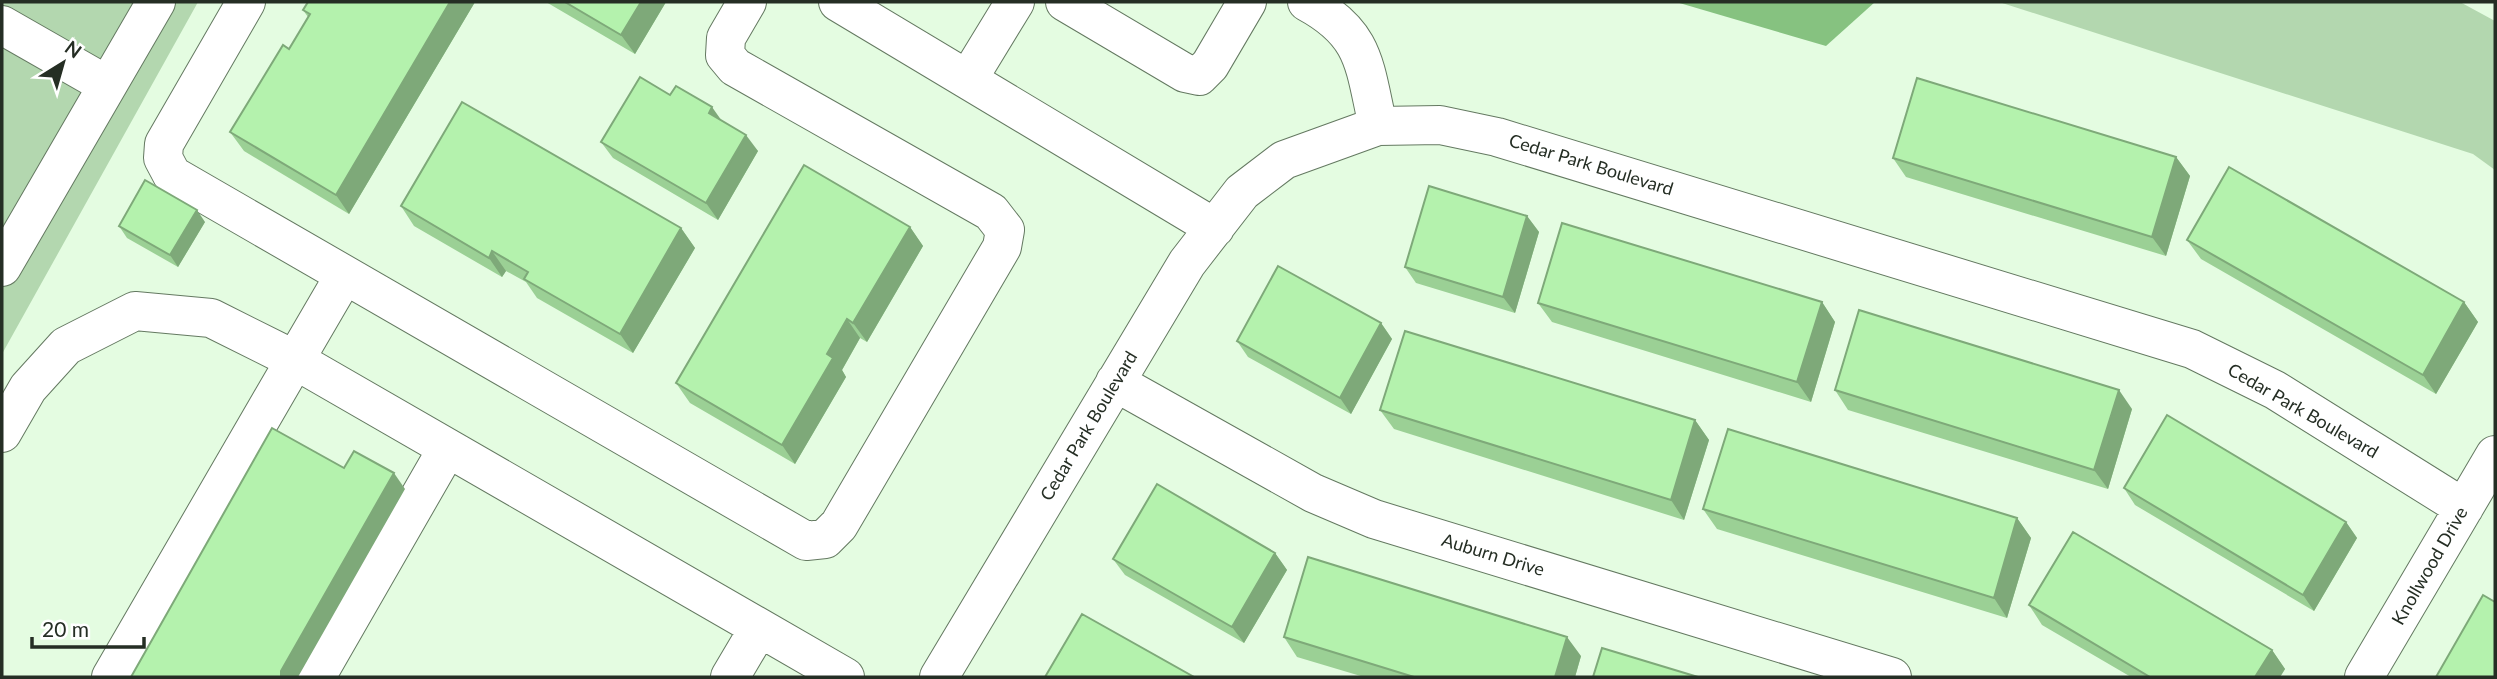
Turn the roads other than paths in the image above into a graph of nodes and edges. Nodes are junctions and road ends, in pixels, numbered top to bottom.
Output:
1 (156, 2) edge
2 (246, 2) edge
3 (747, 2) edge
4 (838, 2) edge
5 (1015, 2) edge
6 (1065, 2) edge
7 (1307, 2) edge
8 (1237, 5) edge
9 (2, 25) edge
10 (968, 79) junction
11 (107, 85) junction
12 (1378, 126) junction
13 (1215, 228) junction
14 (2, 267) edge
15 (344, 276) junction
16 (295, 360) junction
17 (1115, 382) junction
18 (2, 433) edge
19 (447, 449) junction
20 (2495, 455) edge
21 (2464, 508) junction
22 (759, 628) junction
23 (111, 677) edge
24 (316, 677) edge
25 (730, 677) edge
26 (845, 677) edge
27 (939, 677) edge
28 (1892, 677) edge
29 (2364, 677) edge

1 - 11 street
2 - 15 street
3 - 15 street
4 - 10 street
5 - 10 street
6 - 8 street
7 - 12 street
9 - 11 street
10 - 13 street
11 - 14 street
12 - 13 street, Cedar Park Boulevard
12 - 21 street, Cedar Park Boulevard
13 - 17 street, Cedar Park Boulevard
15 - 16 street
16 - 18 street
16 - 19 street
16 - 23 street
17 - 27 street, Cedar Park Boulevard
17 - 28 street, Auburn Drive
19 - 22 street
19 - 24 street
20 - 21 street, Knollwood Drive
21 - 29 street, Knollwood Drive
22 - 25 street
22 - 26 street

